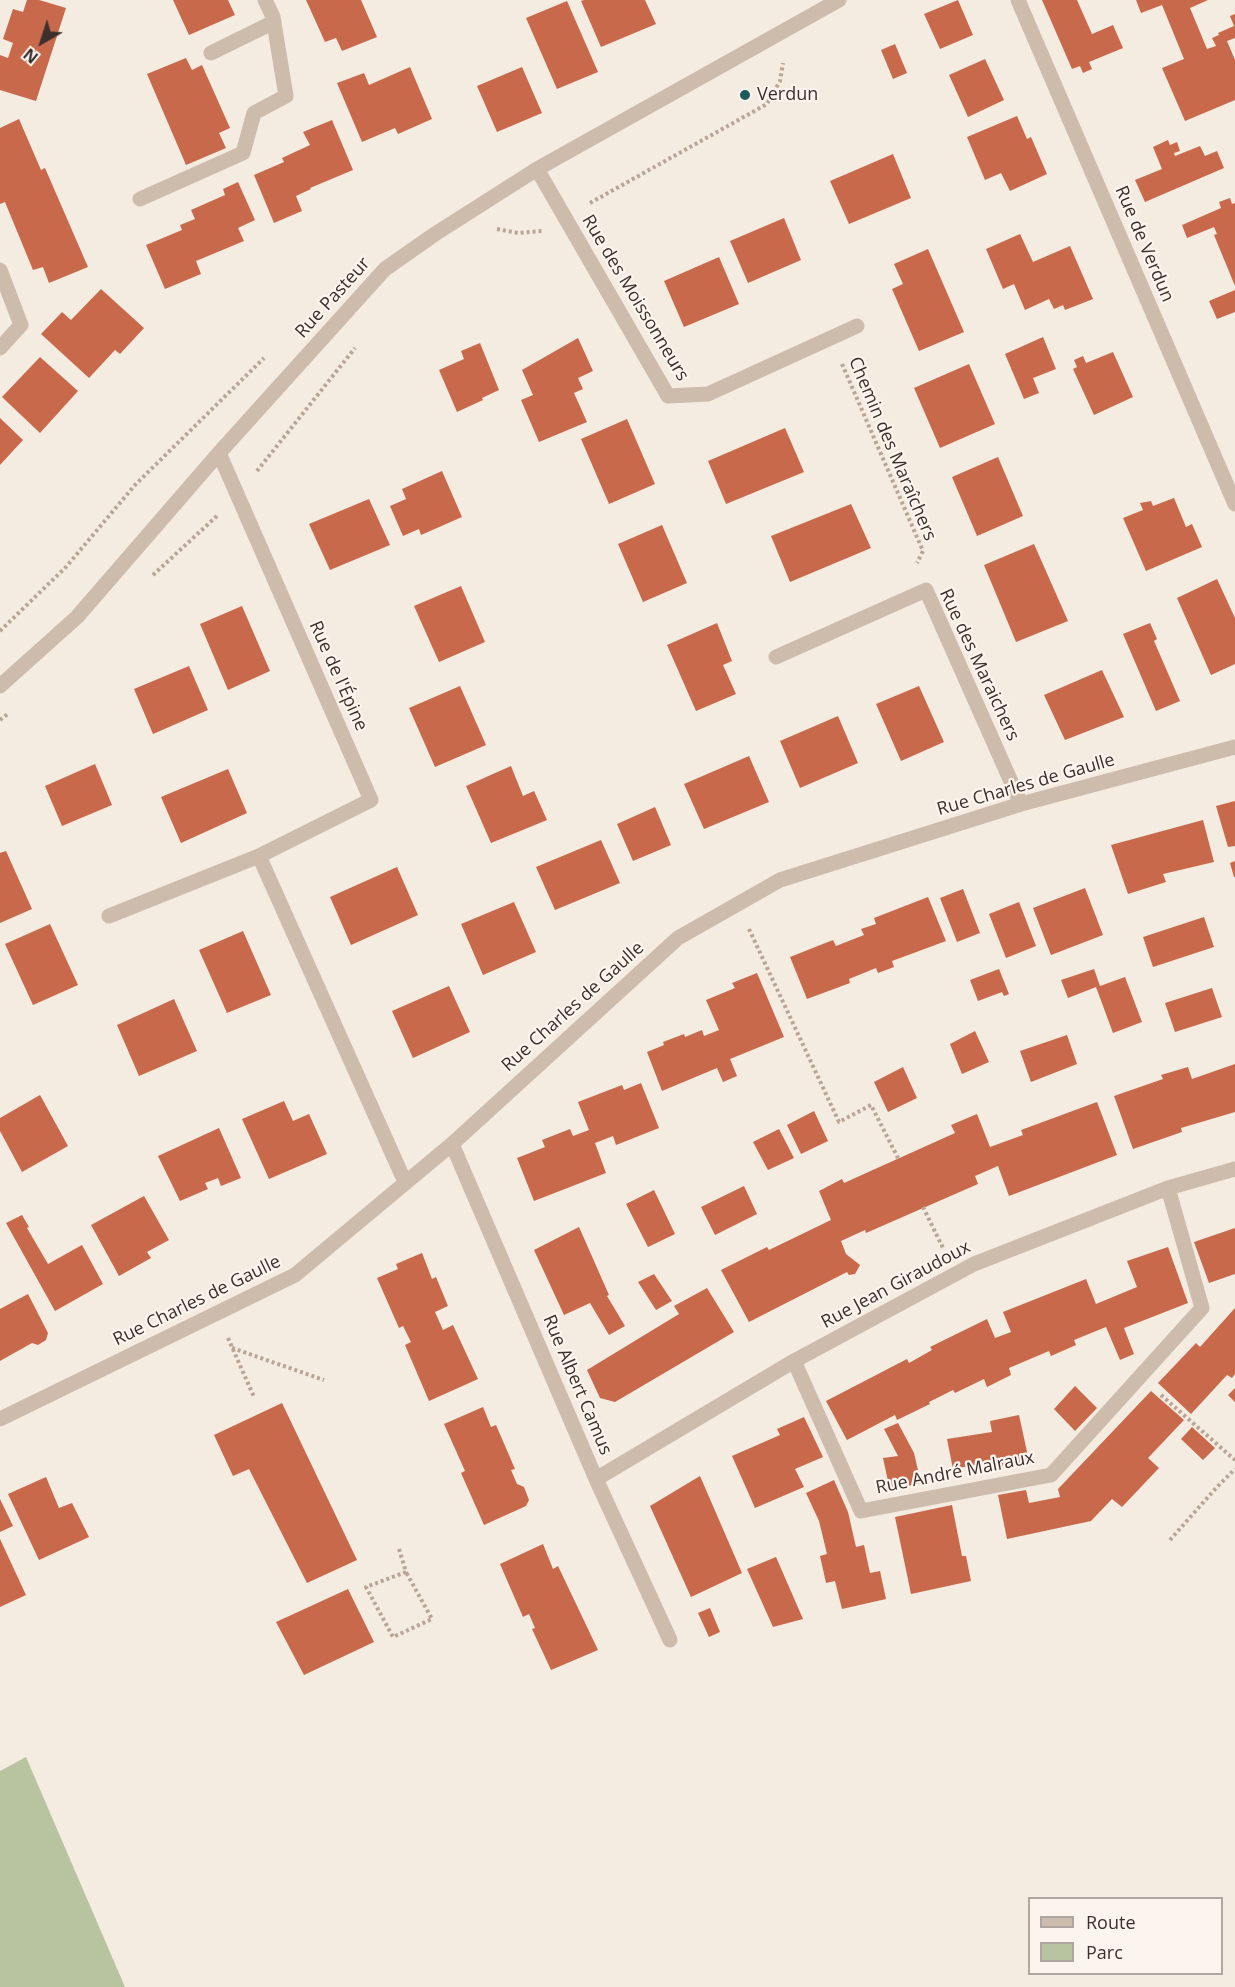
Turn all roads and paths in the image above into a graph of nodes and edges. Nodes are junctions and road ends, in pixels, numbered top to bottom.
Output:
1 (265, 0) edge
2 (839, 0) edge
3 (1018, 0) edge
4 (274, 21) junction
5 (789, 28) junction
6 (211, 53) dead end
7 (537, 169) junction
8 (140, 199) dead end
9 (565, 218) junction
10 (488, 227) dead end
11 (0, 270) edge
12 (857, 326) dead end
13 (831, 339) junction
14 (0, 348) edge
15 (355, 348) dead end
16 (236, 384) dead end
17 (219, 453) junction
18 (237, 495) junction
19 (1235, 504) edge
20 (148, 580) dead end
21 (899, 602) junction
22 (0, 631) edge
23 (776, 657) dead end
24 (0, 686) edge
25 (17, 706) dead end
26 (0, 720) edge
27 (1235, 747) edge
28 (1021, 804) junction
29 (259, 856) junction
30 (738, 904) junction
31 (109, 916) dead end
32 (452, 1144) junction
33 (898, 1158) dead end
34 (1235, 1169) edge
35 (405, 1182) junction
36 (1168, 1188) junction
37 (923, 1208) dead end
38 (956, 1274) junction
39 (217, 1313) junction
40 (232, 1348) junction
41 (794, 1361) junction
42 (1141, 1376) junction
43 (324, 1380) dead end
44 (254, 1397) dead end
45 (0, 1419) edge
46 (1235, 1460) edge
47 (1235, 1469) edge
48 (596, 1479) junction
49 (1170, 1540) dead end
50 (399, 1549) dead end
51 (406, 1572) junction
52 (670, 1640) dead end

1 - 4 street
2 - 5 street, Rue Pasteur
3 - 19 street, Rue de Verdun
4 - 6 street
4 - 8 street
5 - 7 street, Rue Pasteur
5 - 9 path
7 - 9 street, Rue des Moissonneurs
7 - 17 street, Rue Pasteur
9 - 10 path
9 - 13 street, Rue des Moissonneurs
11 - 14 street
12 - 13 street, Rue des Moissonneurs
13 - 21 path, Chemin des Maraîchers
15 - 18 path
16 - 22 path
17 - 18 street, Rue de l'Épine
17 - 24 street, Rue Pasteur
18 - 20 path
18 - 29 street, Rue de l'Épine
21 - 23 street, Rue des Maraichers
21 - 28 street, Rue des Maraichers
25 - 26 path
27 - 28 street, Rue Charles de Gaulle
28 - 30 street, Rue Charles de Gaulle
29 - 31 street, Rue de l'Épine
29 - 35 street
30 - 32 street, Rue Charles de Gaulle
30 - 33 path
32 - 35 street, Rue Charles de Gaulle
32 - 48 street, Rue Albert Camus
34 - 36 street, Rue Jean Giraudoux
35 - 39 street, Rue Charles de Gaulle
36 - 38 street, Rue Jean Giraudoux
36 - 42 street, Rue André Malraux
37 - 38 path
38 - 41 street, Rue Jean Giraudoux
39 - 40 path
39 - 45 street, Rue Charles de Gaulle
40 - 43 path
40 - 44 path
41 - 42 street, Rue André Malraux
41 - 48 street, Rue Jean Giraudoux
42 - 46 path
47 - 49 path
48 - 52 street, Rue Albert Camus
50 - 51 path
51 - 51 path

